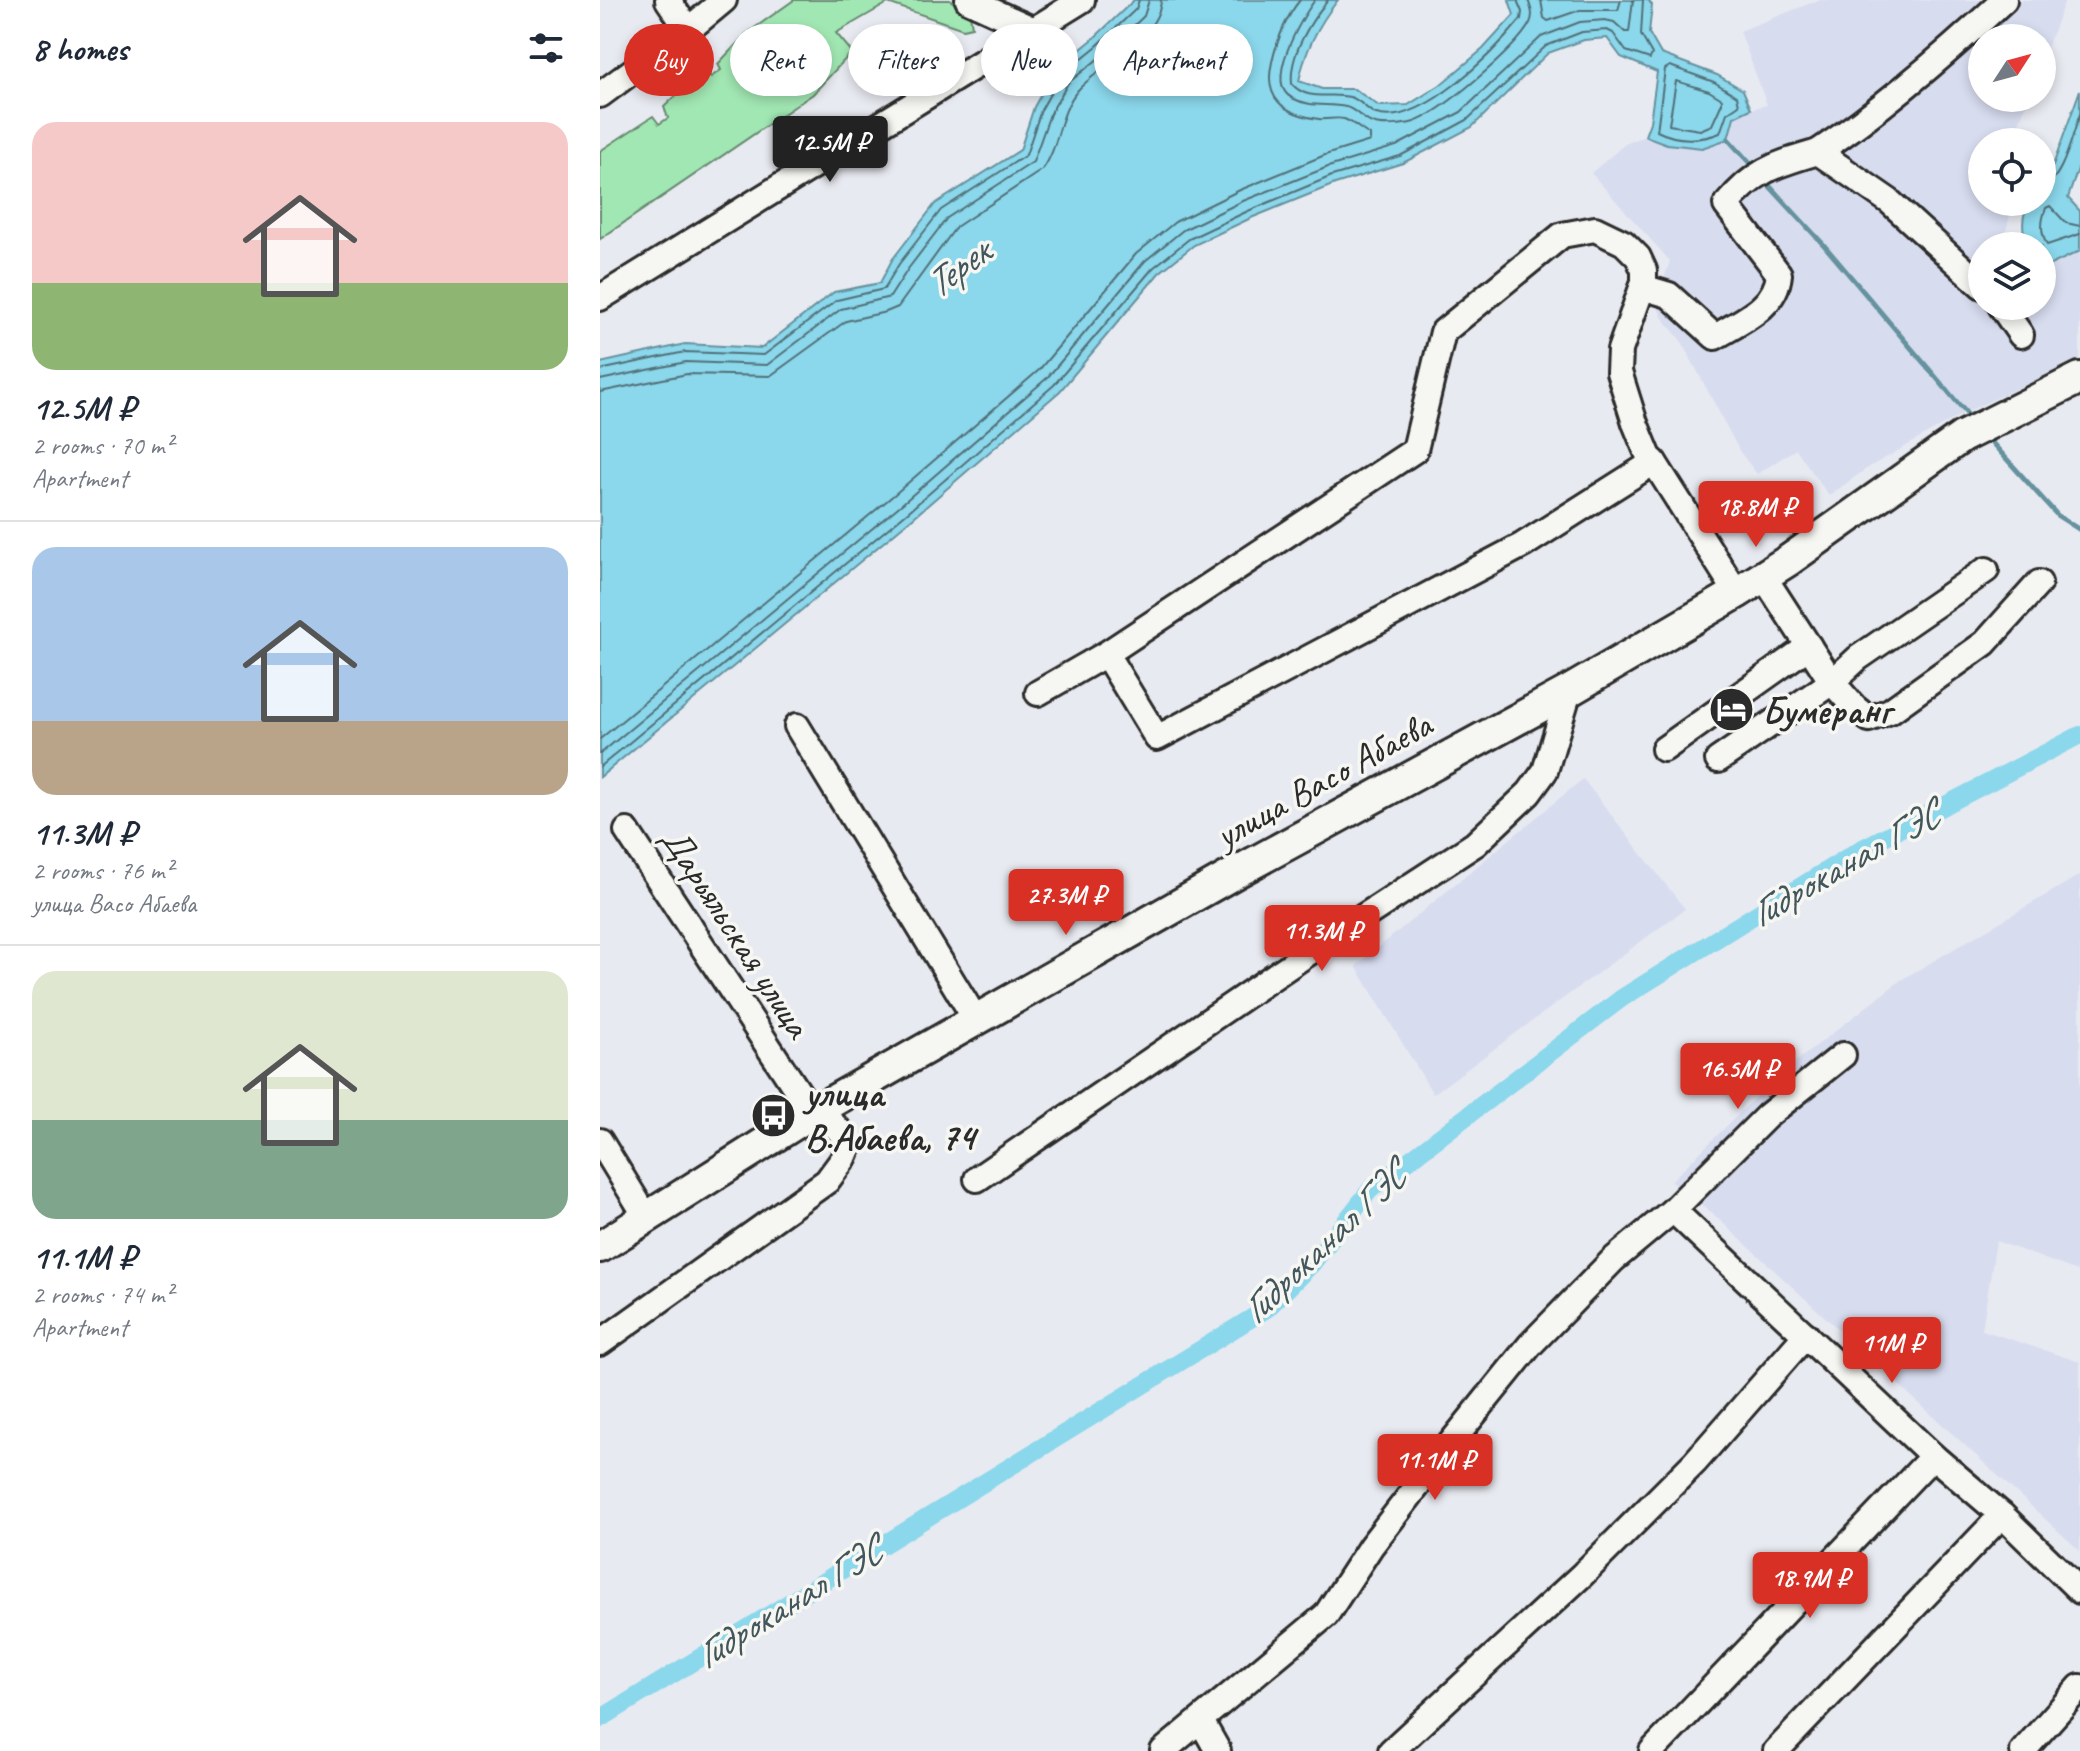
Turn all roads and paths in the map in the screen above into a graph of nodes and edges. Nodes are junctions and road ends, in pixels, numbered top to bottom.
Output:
1 (668, 0) edge
2 (724, 0) edge
3 (968, 0) edge
4 (1082, 0) edge
5 (2004, 0) edge
6 (684, 24) edge
7 (695, 24) edge
8 (1021, 24) edge
9 (1044, 24) edge
10 (981, 63) edge
11 (624, 77) edge
12 (600, 95) edge
13 (1818, 152) junction
14 (1968, 273) edge
15 (1642, 287) junction
16 (600, 298) edge
17 (2011, 320) edge
18 (2021, 335) dead end
19 (2080, 378) edge
20 (1654, 462) junction
21 (1986, 570) dead end
22 (1764, 577) junction
23 (2039, 583) dead end
24 (1737, 593) junction
25 (1809, 646) junction
26 (1106, 654) junction
27 (1832, 682) junction
28 (1569, 691) junction
29 (1038, 693) dead end
30 (797, 726) dead end
31 (1664, 749) dead end
32 (1718, 760) dead end
33 (627, 831) dead end
34 (976, 1020) junction
35 (1843, 1055) dead end
36 (812, 1113) junction
37 (600, 1141) edge
38 (977, 1179) dead end
39 (1673, 1210) junction
40 (647, 1218) junction
41 (600, 1247) edge
42 (1806, 1335) junction
43 (600, 1343) edge
44 (1933, 1456) junction
45 (2002, 1515) junction
46 (2080, 1591) edge
47 (2080, 1687) edge
48 (1201, 1721) junction
49 (1163, 1751) edge
50 (1218, 1751) edge
51 (1391, 1751) edge
52 (1652, 1751) edge
53 (1776, 1751) edge
54 (2023, 1751) edge

1 - 6 street
2 - 7 street
3 - 8 street
4 - 9 street
5 - 13 street
10 - 16 street
11 - 12 street
13 - 14 street
13 - 15 street
15 - 20 street
15 - 26 street
17 - 18 street
19 - 22 main road, улица Васо Абаева
20 - 24 street
20 - 26 street
21 - 27 street
22 - 24 main road, улица Васо Абаева
22 - 25 street
23 - 27 street
24 - 28 main road, улица Васо Абаева
25 - 27 street
25 - 31 street
26 - 29 street
27 - 32 street
28 - 34 main road, улица Васо Абаева
28 - 38 street
30 - 34 street
33 - 36 street, Дарьяльская улица
34 - 36 main road, улица Васо Абаева
35 - 39 street
36 - 40 main road, улица Васо Абаева
36 - 43 street
37 - 40 street
39 - 42 street
39 - 48 street
40 - 41 main road, улица Васо Абаева
42 - 44 street
42 - 51 street
44 - 45 street
44 - 52 street
45 - 46 street
45 - 53 street
47 - 54 street
48 - 49 street
48 - 50 street

